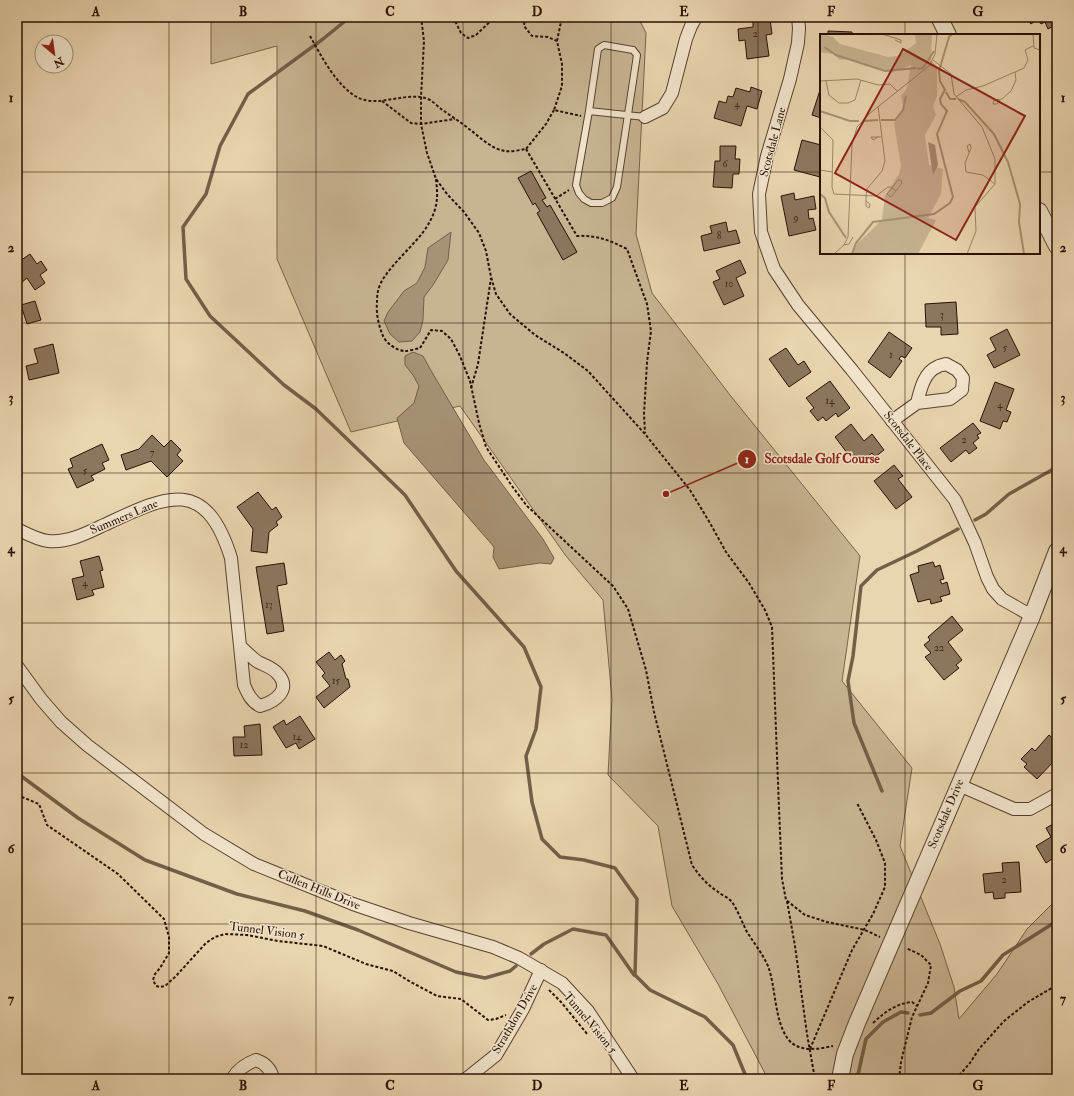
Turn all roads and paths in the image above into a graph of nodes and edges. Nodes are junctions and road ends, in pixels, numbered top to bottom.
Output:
1 (422, 17) edge
2 (453, 17) edge
3 (494, 17) edge
4 (525, 17) edge
5 (562, 17) edge
6 (696, 17) edge
7 (798, 17) edge
8 (939, 17) edge
9 (948, 34) edge
10 (310, 36) dead end
11 (557, 41) junction
12 (421, 97) junction
13 (382, 101) junction
14 (554, 110) junction
15 (588, 115) junction
16 (628, 115) junction
17 (645, 117) joint
18 (455, 119) junction
19 (421, 124) junction
20 (526, 149) junction
21 (436, 179) junction
22 (576, 185) junction
23 (555, 199) junction
24 (1040, 213) edge
25 (1057, 246) edge
26 (773, 267) joint
27 (491, 277) junction
28 (471, 389) junction
29 (917, 403) dead end
30 (892, 421) junction
31 (645, 434) junction
32 (17, 529) edge
33 (1057, 551) edge
34 (1032, 616) junction
35 (241, 647) junction
36 (17, 666) edge
37 (958, 785) junction
38 (1057, 794) edge
39 (17, 795) edge
40 (857, 803) dead end
41 (786, 900) junction
42 (865, 930) junction
43 (884, 939) dead end
44 (906, 948) dead end
45 (541, 970) junction
46 (1057, 985) edge
47 (547, 988) dead end
48 (917, 1006) junction
49 (508, 1013) dead end
50 (871, 1024) dead end
51 (591, 1038) dead end
52 (850, 1040) junction
53 (810, 1049) junction
54 (232, 1079) edge
55 (273, 1079) edge
56 (466, 1079) edge
57 (633, 1079) edge
58 (815, 1079) edge
59 (840, 1079) edge
60 (899, 1079) edge
61 (956, 1079) edge

1 - 12 path
2 - 3 path
4 - 11 path
5 - 11 path
6 - 17 street
7 - 26 street, Scotsdale Lane
8 - 9 street
10 - 13 path
11 - 14 path
12 - 13 path
12 - 18 path
12 - 19 path
13 - 19 path
14 - 15 path
14 - 20 path
15 - 16 lane
15 - 16 lane
15 - 22 lane
16 - 17 lane
16 - 22 lane
18 - 19 path
18 - 20 path
19 - 21 path
20 - 23 path
21 - 27 path
21 - 28 path
22 - 23 path
23 - 31 path
24 - 25 street
26 - 30 street, Scotsdale Place
27 - 28 path
27 - 31 path
28 - 53 path
29 - 30 street
30 - 34 street, Scotsdale Place
31 - 41 path
32 - 35 street, Summers Lane
33 - 34 street, Scotsdale Drive
34 - 37 street, Scotsdale Drive
35 - 35 street, Summers Lane
36 - 45 street, Cullen Hills Drive
37 - 38 street
37 - 52 street, Scotsdale Drive
39 - 49 path, Tunnel Vision 5
40 - 42 path
41 - 42 path
41 - 53 path
42 - 43 path
42 - 53 path
44 - 48 path
45 - 56 street, Strathdon Drive
45 - 57 street, Cullen Hills Drive
46 - 61 path
47 - 51 path, Tunnel Vision 5
48 - 50 path
48 - 60 path
52 - 53 path
52 - 59 street, Scotsdale Drive
53 - 58 path
54 - 55 street

